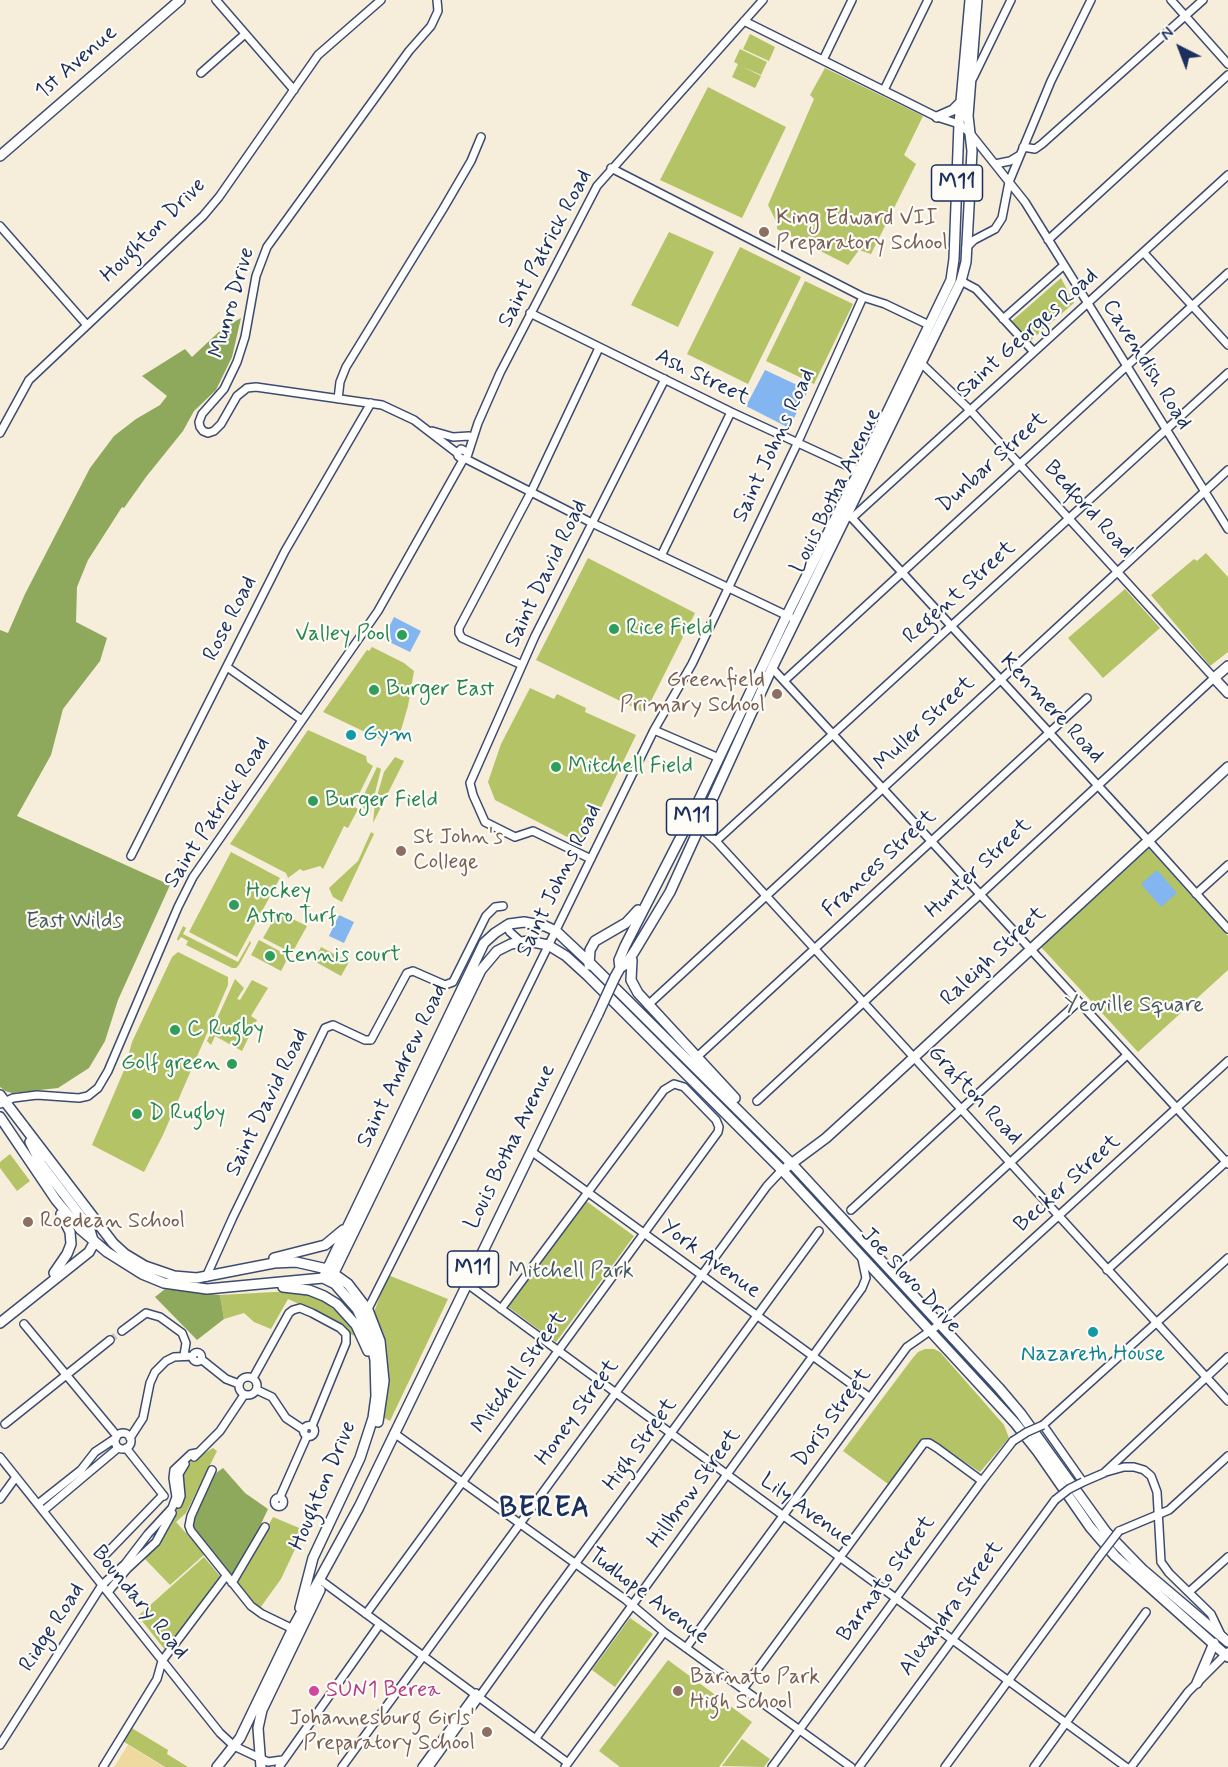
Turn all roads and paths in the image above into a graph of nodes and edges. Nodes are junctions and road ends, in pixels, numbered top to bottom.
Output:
1 (180, 0) edge
2 (216, 0) edge
3 (381, 0) edge
4 (437, 0) edge
5 (763, 0) edge
6 (852, 0) edge
7 (928, 0) edge
8 (970, 0) edge
9 (977, 0) edge
10 (1011, 0) edge
11 (1171, 0) edge
12 (1203, 0) edge
13 (1091, 1) edge
14 (1185, 16) junction
15 (744, 21) junction
16 (245, 34) junction
17 (823, 60) junction
18 (1228, 64) edge
19 (201, 74) dead end
20 (1228, 75) edge
21 (971, 82) junction
22 (294, 90) junction
23 (884, 90) junction
24 (961, 102) junction
25 (937, 117) junction
26 (959, 124) junction
27 (970, 133) junction
28 (481, 137) dead end
29 (1021, 151) junction
30 (0, 156) edge
31 (994, 164) junction
32 (611, 168) junction
33 (1228, 176) edge
34 (1009, 182) junction
35 (1025, 202) junction
36 (1006, 204) junction
37 (0, 226) edge
38 (1048, 240) junction
39 (966, 248) junction
40 (1144, 253) junction
41 (1063, 266) junction
42 (1228, 273) edge
43 (961, 281) junction
44 (863, 297) junction
45 (1086, 304) junction
46 (1192, 305) junction
47 (530, 313) junction
48 (1004, 319) junction
49 (86, 324) junction
50 (929, 325) junction
51 (1228, 345) edge
52 (599, 348) junction
53 (1034, 352) junction
54 (918, 360) junction
55 (1126, 366) junction
56 (1228, 373) edge
57 (665, 379) junction
58 (338, 399) junction
59 (371, 403) junction
60 (971, 411) junction
61 (731, 412) junction
62 (478, 423) junction
63 (427, 429) junction
64 (1166, 429) junction
65 (0, 433) edge
66 (469, 436) junction
67 (797, 444) junction
68 (463, 454) junction
69 (1019, 464) junction
70 (1228, 470) edge
71 (863, 473) junction
72 (531, 492) junction
73 (1205, 492) junction
74 (849, 517) junction
75 (1068, 518) junction
76 (592, 523) junction
77 (1228, 529) edge
78 (661, 556) junction
79 (1118, 572) junction
80 (900, 573) junction
81 (728, 587) junction
82 (787, 615) junction
83 (796, 620) junction
84 (950, 626) junction
85 (522, 665) junction
86 (1228, 666) edge
87 (227, 667) junction
88 (772, 668) junction
89 (1214, 678) junction
90 (1000, 680) junction
91 (783, 681) junction
92 (1228, 693) edge
93 (1087, 698) dead end
94 (302, 720) junction
95 (654, 730) junction
96 (1049, 733) junction
97 (833, 734) junction
98 (719, 758) junction
99 (1228, 767) edge
100 (1097, 786) junction
101 (882, 788) junction
102 (690, 819) junction
103 (700, 827) junction
104 (1148, 840) junction
105 (716, 841) junction
106 (931, 841) junction
107 (131, 856) dead end
108 (591, 859) junction
109 (1228, 864) edge
110 (665, 867) junction
111 (1196, 894) junction
112 (765, 895) junction
113 (981, 895) junction
114 (503, 906) dead end
115 (506, 925) junction
116 (1228, 929) edge
117 (556, 931) junction
118 (520, 941) junction
119 (548, 945) junction
120 (1031, 948) junction
121 (813, 950) junction
122 (634, 952) junction
123 (589, 962) junction
124 (617, 973) junction
125 (588, 976) junction
126 (1078, 1002) junction
127 (862, 1003) junction
128 (648, 1005) junction
129 (1127, 1055) junction
130 (697, 1057) junction
131 (913, 1059) junction
132 (1228, 1061) edge
133 (1, 1100) edge
134 (757, 1101) dead end
135 (1177, 1108) junction
136 (961, 1109) junction
137 (743, 1114) junction
138 (0, 1117) edge
139 (21, 1123) junction
140 (531, 1151) junction
141 (1011, 1162) junction
142 (1227, 1162) edge
143 (792, 1164) junction
144 (782, 1170) junction
145 (48, 1188) junction
146 (588, 1193) junction
147 (851, 1210) dead end
148 (353, 1215) junction
149 (1060, 1216) junction
150 (819, 1231) dead end
151 (644, 1234) junction
152 (91, 1247) junction
153 (860, 1256) junction
154 (1228, 1258) edge
155 (900, 1264) dead end
156 (144, 1266) junction
157 (1107, 1270) junction
158 (54, 1273) junction
159 (223, 1273) junction
160 (328, 1275) junction
161 (701, 1275) junction
162 (206, 1277) junction
163 (466, 1283) junction
164 (238, 1288) junction
165 (219, 1289) junction
166 (501, 1309) junction
167 (365, 1314) junction
168 (0, 1316) edge
169 (757, 1316) junction
170 (0, 1323) edge
171 (1158, 1323) junction
172 (24, 1324) dead end
173 (940, 1324) junction
174 (122, 1330) tunnel mouth
175 (930, 1331) junction
176 (110, 1340) tunnel mouth
177 (558, 1351) junction
178 (184, 1355) junction
179 (813, 1357) junction
180 (1228, 1357) edge
181 (67, 1374) junction
182 (1206, 1377) junction
183 (252, 1378) junction
184 (376, 1383) junction
185 (239, 1384) junction
186 (257, 1389) junction
187 (616, 1393) junction
188 (244, 1395) junction
189 (869, 1397) junction
190 (1228, 1401) edge
191 (5, 1424) dead end
192 (1043, 1425) junction
193 (307, 1431) junction
194 (394, 1433) junction
195 (672, 1434) junction
196 (117, 1437) junction
197 (130, 1438) junction
198 (122, 1448) junction
199 (196, 1454) junction
200 (1228, 1456) edge
201 (0, 1457) edge
202 (212, 1470) dead end
203 (1108, 1472) junction
204 (727, 1476) junction
205 (16, 1477) junction
206 (982, 1481) junction
207 (463, 1482) junction
208 (1083, 1482) junction
209 (280, 1497) dead end
210 (0, 1499) edge
211 (38, 1504) junction
212 (43, 1510) junction
213 (784, 1516) junction
214 (1158, 1517) junction
215 (519, 1524) junction
216 (265, 1527) dead end
217 (104, 1556) dead end
218 (1228, 1557) edge
219 (839, 1558) junction
220 (575, 1565) junction
221 (226, 1576) junction
222 (322, 1580) junction
223 (232, 1583) junction
224 (102, 1585) junction
225 (108, 1592) junction
226 (1189, 1592) junction
227 (896, 1598) junction
228 (633, 1606) junction
229 (1146, 1612) dead end
230 (366, 1614) junction
231 (380, 1624) junction
232 (295, 1625) junction
233 (664, 1632) junction
234 (952, 1639) junction
235 (1225, 1639) edge
236 (1214, 1643) junction
237 (686, 1648) junction
238 (1227, 1654) edge
239 (423, 1656) junction
240 (162, 1661) junction
241 (1008, 1681) junction
242 (1197, 1683) junction
243 (743, 1689) junction
244 (478, 1695) junction
245 (1066, 1724) junction
246 (799, 1729) junction
247 (536, 1738) junction
248 (0, 1745) edge
249 (234, 1746) junction
250 (261, 1763) edge
251 (280, 1763) edge
252 (566, 1765) edge
253 (103, 1767) edge
254 (217, 1767) edge
255 (342, 1767) edge
256 (422, 1767) edge
257 (429, 1767) edge
258 (772, 1767) edge
259 (852, 1767) edge
260 (859, 1767) edge
261 (945, 1767) edge
262 (1034, 1767) edge
263 (1126, 1767) edge
264 (1131, 1767) edge

1 - 30 main road, 1st Avenue
2 - 16 street
3 - 22 street, Houghton Drive
4 - 58 street, Munro Drive
5 - 15 street, Saint Patrick Road
6 - 17 street
7 - 23 street
8 - 24 main road, Louis Botha Avenue / M11
9 - 21 main road, Louis Botha Avenue / M11
10 - 21 street
11 - 14 street
12 - 14 street
13 - 29 street
14 - 18 street
14 - 29 street
15 - 17 street
15 - 32 street, Saint Patrick Road
16 - 19 street
16 - 22 street
17 - 23 street
20 - 38 street
21 - 27 main road, Louis Botha Avenue / M11
22 - 49 street, Houghton Drive
23 - 25 street
24 - 25 main road
24 - 26 main road, Louis Botha Avenue / M11
25 - 26 street
26 - 27 street, Cavendish Road
26 - 50 main road, Louis Botha Avenue / M11
27 - 31 street, Cavendish Road
27 - 39 main road, Louis Botha Avenue / M11
28 - 58 street
29 - 31 street
29 - 34 street
31 - 34 street, Cavendish Road
32 - 44 street
32 - 47 street, Saint Patrick Road
33 - 40 street, Saint Georges Road
34 - 35 street, Cavendish Road
34 - 36 street
35 - 36 street
35 - 38 street, Cavendish Road
36 - 39 street
37 - 49 street
38 - 41 street, Cavendish Road
39 - 43 main road, Louis Botha Avenue / M11
40 - 45 street, Saint Georges Road
40 - 46 street
41 - 45 street, Cavendish Road
41 - 48 street
42 - 46 street, Dunbar Street
43 - 48 street
43 - 54 main road, Louis Botha Avenue / M11
44 - 50 street
44 - 67 street, Saint Johns Road
45 - 53 street, Saint Georges Road
45 - 55 street, Cavendish Road
46 - 51 street
46 - 55 street, Dunbar Street
47 - 52 street, Ash Street
47 - 62 street, Saint Patrick Road
48 - 53 street
49 - 65 street, Houghton Drive
50 - 54 main road, Louis Botha Avenue / M11
52 - 57 street, Ash Street
52 - 72 street
53 - 60 street, Saint Georges Road
54 - 60 street, Bedford Road
54 - 71 main road, Louis Botha Avenue / M11
55 - 64 street, Cavendish Road
55 - 69 street, Dunbar Street
56 - 64 street, Regent Street
57 - 61 street, Ash Street
57 - 76 street, Saint David Road
58 - 59 street, Munro Drive
59 - 63 street, Munro Drive
59 - 87 street, Rose Road
60 - 69 street, Bedford Road
60 - 74 street, Saint Georges Road
61 - 67 street, Ash Street
61 - 78 street
62 - 66 street, Saint Patrick Road
62 - 68 street, Saint Patrick Road
63 - 66 street
63 - 68 street
64 - 73 street, Cavendish Road
64 - 75 street, Regent Street
66 - 68 street, Saint Patrick Road
67 - 71 street, Ash Street
67 - 81 street, Saint Johns Road
68 - 72 street
68 - 94 street, Saint Patrick Road
69 - 75 street, Bedford Road
69 - 80 street, Dunbar Street
70 - 73 street, Muller Street
71 - 74 main road, Louis Botha Avenue / M11
71 - 82 main road, Louis Botha Avenue / M11
72 - 76 street
72 - 85 street
73 - 77 street, Cavendish Road
73 - 79 street, Muller Street
74 - 80 street, Kenmere Road
74 - 83 main road, Louis Botha Avenue / M11
75 - 79 street, Bedford Road
75 - 84 street, Regent Street
76 - 78 street
76 - 85 street, Saint David Road
78 - 81 street
79 - 89 street, Bedford Road
79 - 90 street, Muller Street
80 - 84 street, Kenmere Road
80 - 91 street, Dunbar Street
81 - 82 street
81 - 95 street, Saint Johns Road
82 - 83 street
82 - 98 main road, Louis Botha Avenue / M11
83 - 88 main road, Louis Botha Avenue / M11
84 - 90 street, Kenmere Road
84 - 97 street, Regent Street
85 - 108 street, Saint David Road
86 - 89 main road, Hunter Street
87 - 94 street
87 - 107 street, Rose Road
88 - 91 street
88 - 103 main road, Louis Botha Avenue / M11
89 - 92 main road, Bedford Road
89 - 100 street, Hunter Street
90 - 96 street, Kenmere Road
90 - 101 street, Muller Street
91 - 97 street
93 - 96 street, Frances Street
94 - 133 street, Saint Patrick Road
95 - 98 street
95 - 108 street, Saint Johns Road
96 - 100 street, Kenmere Road
96 - 106 street, Frances Street
97 - 101 street
97 - 105 street, Regent Street
98 - 102 main road, Louis Botha Avenue / M11
99 - 104 main road, Raleigh Street
100 - 104 street, Kenmere Road
100 - 113 street, Hunter Street
101 - 106 street
101 - 112 street, Muller Street
102 - 103 street, Grafton Road
102 - 110 main road, Louis Botha Avenue / M11
103 - 105 street, Grafton Road
103 - 122 main road, Louis Botha Avenue / M11
104 - 111 street, Kenmere Road
104 - 120 main road, Raleigh Street
105 - 112 street, Grafton Road
106 - 113 street
106 - 121 street, Frances Street
108 - 117 street, Saint Johns Road
109 - 111 street
110 - 123 main road
110 - 124 main road, Louis Botha Avenue / M11
111 - 116 street, Kenmere Road
112 - 121 street, Grafton Road
112 - 128 street, Muller Street
113 - 120 street
113 - 127 street, Hunter Street
114 - 162 street, Saint David Road
115 - 117 main road
115 - 118 street
115 - 148 main road, Saint Andrew Road
117 - 119 street, Saint Johns Road
117 - 123 main road, Joe Slovo Drive
118 - 119 main road
118 - 160 main road, Saint Andrew Road
119 - 125 main road, Joe Slovo Drive
119 - 167 street, Saint Johns Road
120 - 126 street
120 - 131 main road, Raleigh Street
121 - 127 street, Grafton Road
121 - 130 street, Frances Street
122 - 124 main road, Louis Botha Avenue / M11
122 - 128 main road
123 - 125 main road
123 - 137 main road, Joe Slovo Drive
124 - 140 main road, Louis Botha Avenue / M11, bridge
125 - 144 main road, Joe Slovo Drive
126 - 129 street
126 - 136 street
127 - 131 street, Grafton Road
127 - 134 street, Hunter Street
128 - 130 main road
129 - 135 street
129 - 141 street
130 - 137 main road
131 - 136 street, Grafton Road
131 - 143 main road, Raleigh Street
132 - 135 street, Becker Street
133 - 139 main road, Houghton Drive
135 - 142 street
135 - 149 street, Becker Street
136 - 141 street, Grafton Road
136 - 147 street
137 - 143 main road, Joe Slovo Drive
138 - 145 main road
139 - 152 main road
139 - 156 main road, Houghton Drive
140 - 146 street, York Avenue
140 - 163 main road, Louis Botha Avenue / M11
141 - 149 street, Grafton Road
141 - 155 street
142 - 157 street
143 - 144 main road, Raleigh Street
143 - 173 main road, Joe Slovo Drive
144 - 153 main road, Joe Slovo Drive
144 - 161 street, Honey Street
145 - 152 main road
145 - 158 main road
146 - 151 street, York Avenue
146 - 151 street, Mitchell Street
146 - 166 street
148 - 159 main road
148 - 160 main road, Saint Andrew Road
149 - 157 street, Grafton Road
149 - 173 street, Becker Street
150 - 169 street, High Street
151 - 161 street, York Avenue
151 - 177 street, Mitchell Street
152 - 156 main road
152 - 158 main road
152 - 165 main road
152 - 170 main road
153 - 175 main road, Joe Slovo Drive
153 - 179 street, Hillbrow Street
154 - 171 street, Barnato Street
156 - 162 main road, Houghton Drive
157 - 171 street, Grafton Road
158 - 168 main road
159 - 160 main road, Houghton Drive
159 - 162 main road, Houghton Drive
160 - 164 main road
160 - 167 main road, Houghton Drive
161 - 169 street, York Avenue
161 - 187 street, Honey Street
162 - 165 main road
163 - 166 street, Lily Avenue
163 - 194 main road, Louis Botha Avenue / M11
164 - 165 main road
164 - 184 main road
166 - 177 street, Lily Avenue
167 - 184 main road, Houghton Drive
167 - 222 main road, Houghton Drive
169 - 179 street, York Avenue
169 - 195 street, High Street
171 - 182 street, Grafton Road
171 - 192 street, Barnato Street
172 - 181 street
173 - 175 street, Becker Street
173 - 235 main road, Joe Slovo Drive
174 - 178 street
175 - 189 street, Doris Street
175 - 236 main road, Joe Slovo Drive
176 - 181 street
177 - 187 street, Lily Avenue
177 - 207 street, Mitchell Street
178 - 185 street
178 - 197 street
179 - 189 street, York Avenue
179 - 204 street, Hillbrow Street
180 - 182 street
181 - 191 street
181 - 196 street
182 - 190 street, Grafton Road
182 - 203 street
183 - 185 street
183 - 186 street
183 - 193 street
184 - 232 main road, Houghton Drive
185 - 188 street
186 - 188 street
186 - 193 street
187 - 195 street, Lily Avenue
187 - 215 street, Honey Street
188 - 199 street
189 - 213 street, Doris Street
192 - 206 street, Barnato Street, bridge
192 - 208 street
193 - 209 street
194 - 207 street, Tudhope Avenue
194 - 222 main road, Louis Botha Avenue / M11
195 - 204 street, Lily Avenue
195 - 220 street, High Street
196 - 197 street
196 - 198 street
196 - 211 street
197 - 198 street
198 - 212 street
198 - 217 street
199 - 224 street, Ridge Road
199 - 225 street
200 - 214 street
201 - 205 street, Boundary Road
202 - 221 street
203 - 208 street, Alexandra Street
203 - 214 street
204 - 213 street, Lily Avenue
204 - 228 street, Hillbrow Street
205 - 210 street
205 - 211 street, Boundary Road
206 - 219 street
206 - 227 street, Barnato Street
207 - 215 street, Tudhope Avenue
207 - 230 street, Mitchell Street
208 - 234 street, Alexandra Street, bridge
211 - 212 street, Boundary Road
212 - 224 street, Boundary Road
213 - 219 street, Lily Avenue
213 - 237 street, Doris Street
214 - 226 street
214 - 241 street, bridge
215 - 220 street, Tudhope Avenue
215 - 239 street, Honey Street
216 - 223 street
218 - 226 street
219 - 227 street, Lily Avenue
219 - 243 street
220 - 228 street, Tudhope Avenue
220 - 244 street, High Street
221 - 223 street
221 - 240 street
222 - 230 street
222 - 232 main road, M11
222 - 250 main road, M11
223 - 232 street
224 - 225 street, Boundary Road
224 - 248 street, Ridge Road
225 - 240 street, Boundary Road
226 - 235 street
227 - 234 street, Lily Avenue
227 - 246 street, Barnato Street
228 - 233 street, Tudhope Avenue
228 - 247 street, Hillbrow Street
229 - 245 street
230 - 231 street
231 - 239 street
231 - 251 street
232 - 249 main road, M11
233 - 237 street, Tudhope Avenue
233 - 252 street
234 - 241 street, Lily Avenue
234 - 260 street, Alexandra Street
236 - 238 main road, Joe Slovo Drive
236 - 242 main road
237 - 243 street, Tudhope Avenue
238 - 242 street
239 - 244 street
239 - 255 street, Honey Street
240 - 249 street, Boundary Road
240 - 253 street
241 - 245 street, Lily Avenue
241 - 261 street
242 - 264 street
243 - 246 street, Tudhope Avenue
244 - 247 street
244 - 256 street
244 - 257 street, High Street
245 - 262 street
245 - 263 street, Lily Avenue
246 - 258 street, Barnato Street
246 - 259 street, Tudhope Avenue
247 - 252 street
249 - 250 street, Boundary Road
249 - 254 main road, M11
250 - 251 street

